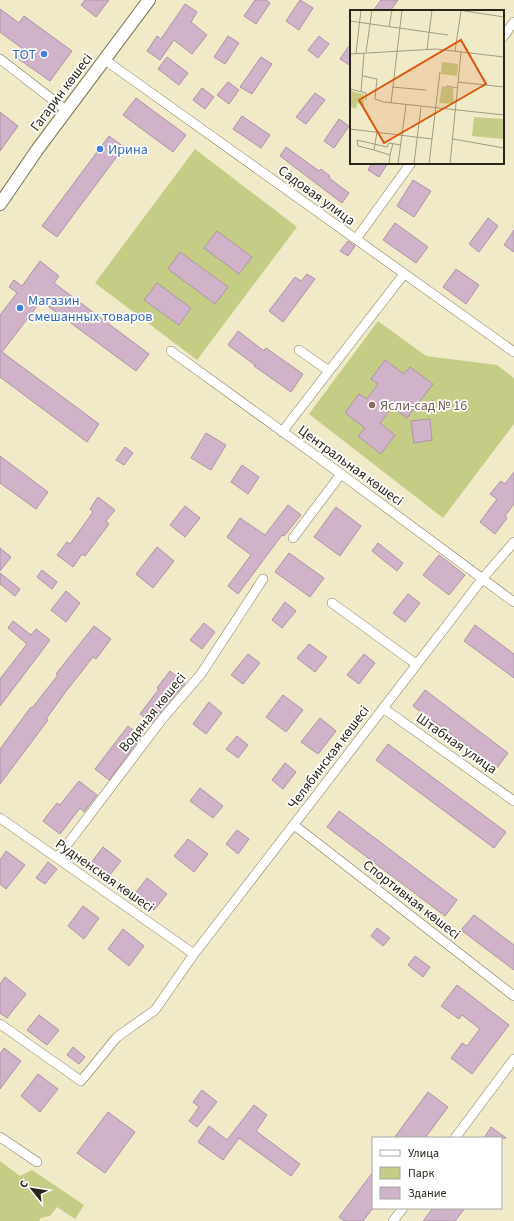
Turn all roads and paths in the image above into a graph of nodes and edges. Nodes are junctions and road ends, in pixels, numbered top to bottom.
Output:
1 (149, 0) edge
2 (514, 22) edge
3 (504, 36) edge
4 (0, 59) edge
5 (105, 60) junction
6 (66, 110) junction
7 (410, 164) edge
8 (0, 204) edge
9 (356, 239) junction
10 (404, 274) junction
11 (299, 350) dead end
12 (171, 351) dead end
13 (514, 352) edge
14 (329, 371) junction
15 (282, 432) junction
16 (341, 474) junction
17 (293, 538) dead end
18 (514, 542) edge
19 (483, 578) junction
20 (263, 579) dead end
21 (514, 602) edge
22 (332, 603) dead end
23 (416, 664) junction
24 (383, 708) junction
25 (514, 801) edge
26 (0, 818) edge
27 (294, 825) junction
28 (57, 858) junction
29 (194, 954) junction
30 (514, 996) edge
31 (0, 1024) edge
32 (514, 1059) edge
33 (0, 1137) edge
34 (456, 1137) edge
35 (37, 1162) dead end
36 (401, 1209) edge
37 (393, 1221) edge

1 - 5 street, Гагарин көшесі
2 - 3 street
4 - 6 street
5 - 6 street, Гагарин көшесі
5 - 9 street, Садовая улица
6 - 8 street, Гагарин көшесі
7 - 9 street
9 - 10 street, Садовая улица
10 - 13 street, Садовая улица
10 - 14 street
11 - 14 street
12 - 15 street, Центральная көшесі
14 - 15 street
15 - 16 street, Центральная көшесі
16 - 17 street
16 - 19 street, Центральная көшесі
18 - 19 street, Челябинская көшесі
19 - 21 street, Центральная көшесі
19 - 23 street, Челябинская көшесі
20 - 28 street, Водяная көшесі
22 - 23 street
23 - 24 street, Челябинская көшесі
24 - 25 street, Штабная улица
24 - 27 street, Челябинская көшесі
26 - 28 street, Рудненская көшесі
27 - 29 street, Челябинская көшесі
27 - 30 street, Спортивная көшесі
28 - 29 street, Рудненская көшесі
29 - 31 street, Челябинская көшесі
32 - 34 street
33 - 35 street
36 - 37 street

